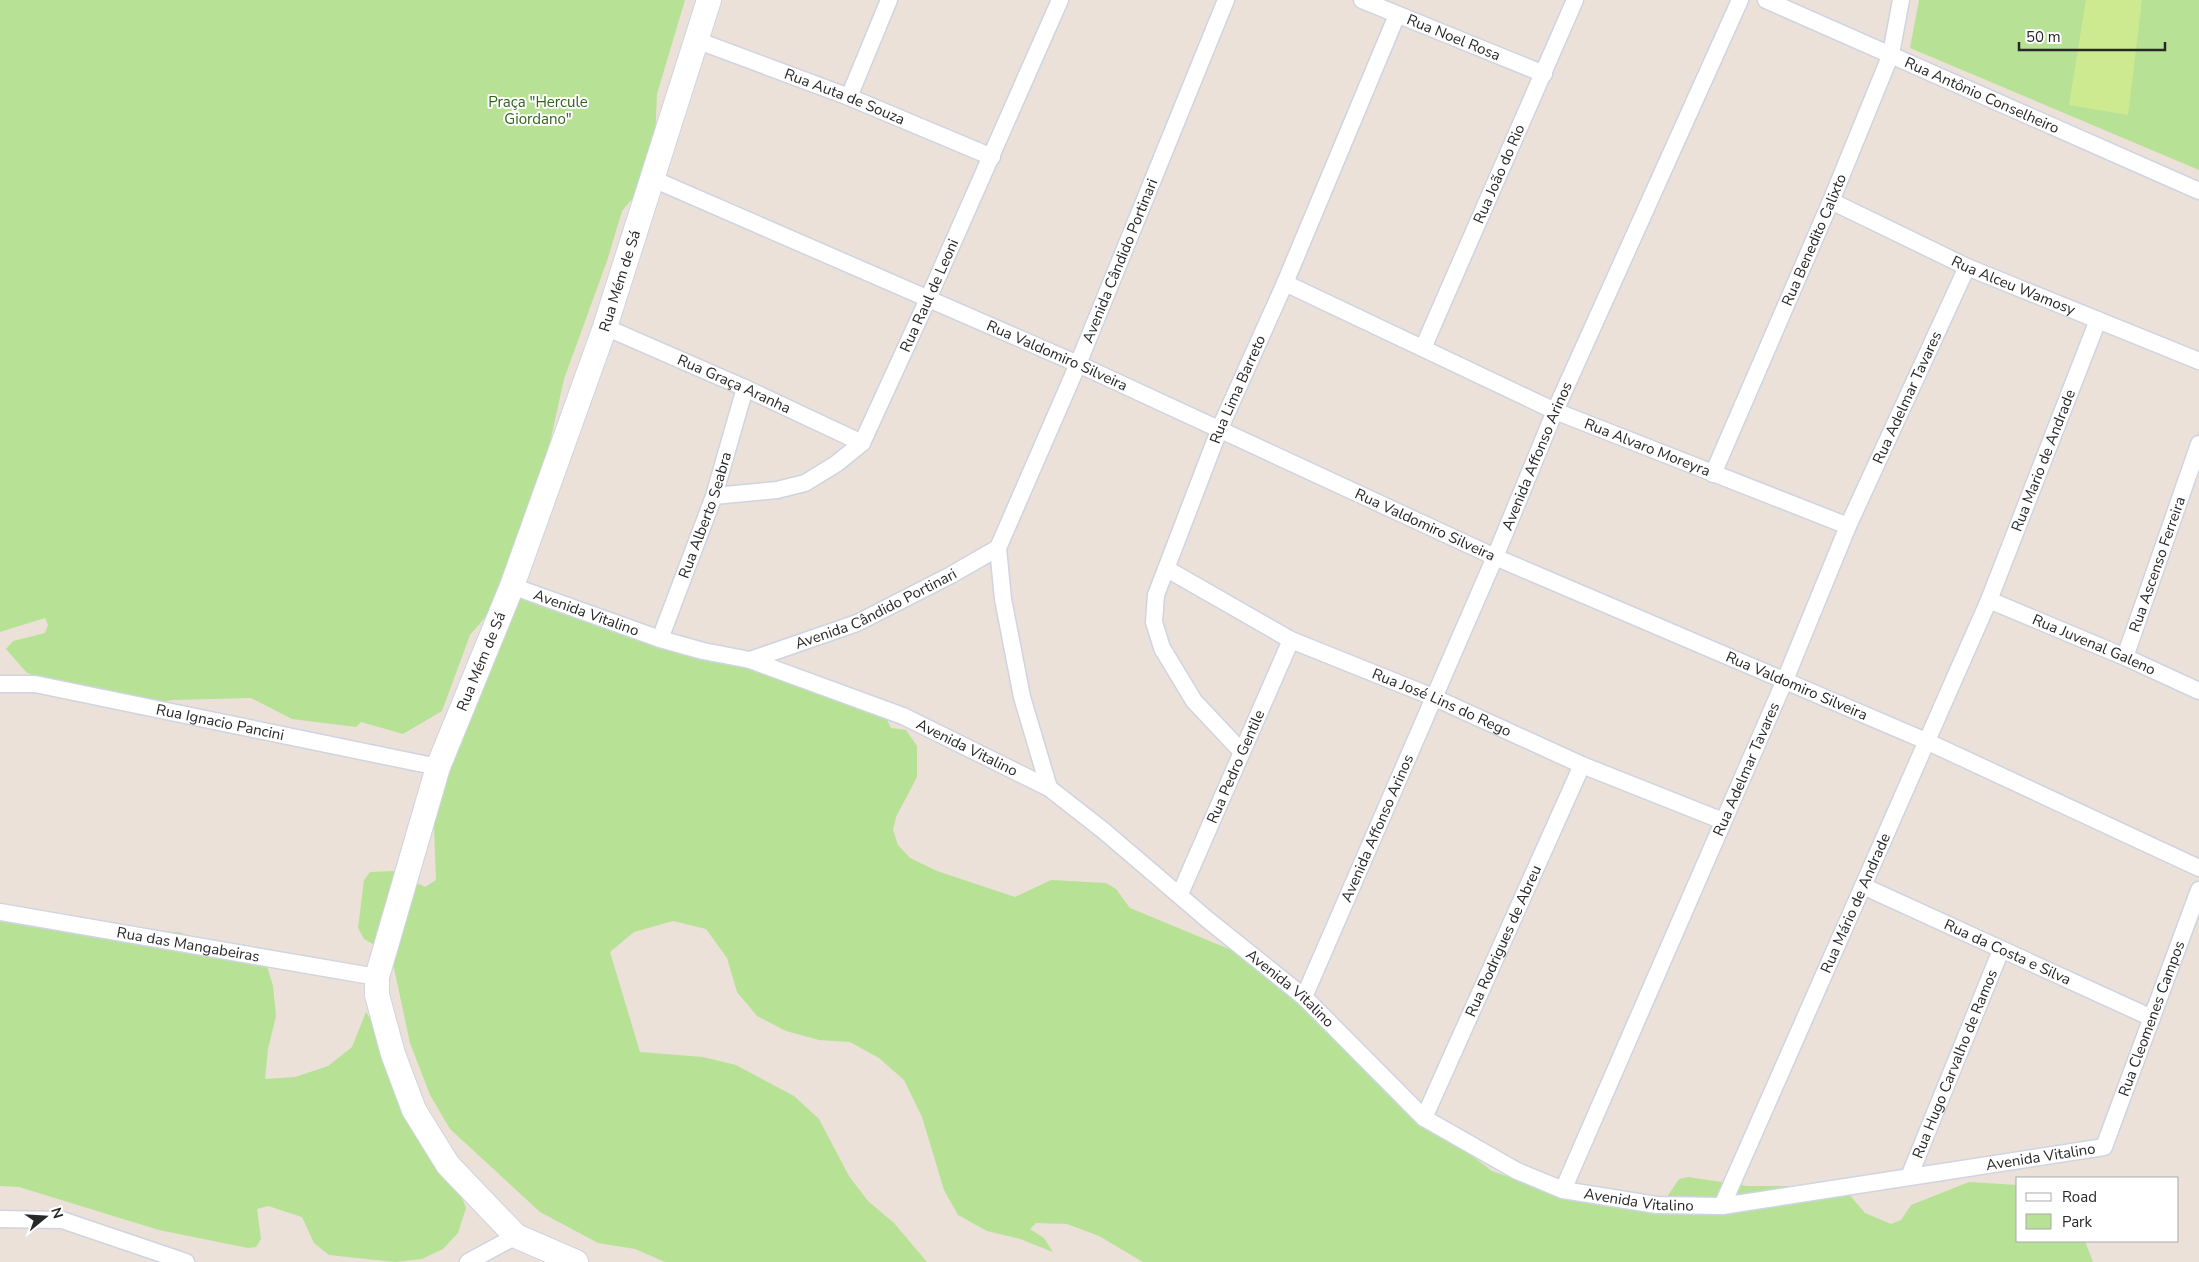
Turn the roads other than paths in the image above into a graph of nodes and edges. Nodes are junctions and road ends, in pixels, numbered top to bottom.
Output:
1 (708, 0) edge
2 (889, 0) edge
3 (1060, 0) edge
4 (1226, 0) edge
5 (1362, 0) edge
6 (1575, 0) edge
7 (1740, 0) edge
8 (1766, 0) edge
9 (1901, 0) edge
10 (1397, 15) junction
11 (696, 40) junction
12 (1891, 54) junction
13 (1544, 74) junction
14 (849, 97) junction
15 (992, 157) junction
16 (653, 179) junction
17 (2199, 191) edge
18 (1831, 201) junction
19 (1967, 267) junction
20 (1286, 283) junction
21 (928, 299) junction
22 (2098, 320) junction
23 (605, 327) junction
24 (1422, 348) junction
25 (2199, 361) edge
26 (1078, 364) junction
27 (745, 388) junction
28 (1555, 411) junction
29 (1220, 428) junction
30 (862, 443) junction
31 (2199, 444) edge
32 (1713, 474) junction
33 (714, 496) junction
34 (1848, 526) junction
35 (998, 548) junction
36 (1495, 557) junction
37 (1167, 569) junction
38 (512, 586) junction
39 (1988, 600) junction
40 (660, 640) junction
41 (1290, 640) junction
42 (2125, 657) junction
43 (750, 660) junction
44 (1785, 680) junction
45 (0, 684) edge
46 (2199, 691) edge
47 (1433, 697) junction
48 (1926, 741) junction
49 (1241, 751) junction
50 (1582, 765) junction
51 (438, 767) junction
52 (1049, 788) junction
53 (1723, 821) junction
54 (2199, 868) edge
55 (1863, 886) junction
56 (2199, 890) edge
57 (1180, 894) junction
58 (0, 912) edge
59 (2001, 950) junction
60 (377, 977) junction
61 (1304, 997) junction
62 (2152, 1018) junction
63 (1424, 1118) junction
64 (2104, 1147) joint
65 (1909, 1177) junction
66 (1563, 1190) junction
67 (1722, 1206) junction
68 (0, 1219) edge
69 (516, 1236) junction
70 (186, 1262) edge
71 (468, 1262) edge
72 (576, 1262) edge

1 - 11 street, Rua Mém de Sá
2 - 14 street
3 - 15 street, Rua Raul de Leoni
4 - 26 street, Avenida Cândido Portinari
5 - 10 street, Rua Noel Rosa
6 - 13 street, Rua João do Rio
7 - 28 street, Avenida Affonso Arinos
8 - 12 street, Rua Antônio Conselheiro
9 - 12 street, Rua Benedito Calixto
10 - 13 street, Rua Noel Rosa
10 - 20 street, Rua Lima Barreto
11 - 14 street, Rua Auta de Souza
11 - 16 street, Rua Mém de Sá
12 - 17 street, Rua Antônio Conselheiro
12 - 18 street, Rua Benedito Calixto
13 - 24 street, Rua João do Rio
14 - 15 street, Rua Auta de Souza
15 - 21 street, Rua Raul de Leoni
16 - 21 street, Rua Valdomiro Silveira
16 - 23 street, Rua Mém de Sá
18 - 19 street, Rua Alceu Wamosy
18 - 32 street, Rua Benedito Calixto
19 - 22 street, Rua Alceu Wamosy
19 - 34 street, Rua Adelmar Tavares
20 - 24 street, Rua Alvaro Moreyra
20 - 29 street, Rua Lima Barreto
21 - 26 street, Rua Valdomiro Silveira
21 - 30 street, Rua Raul de Leoni
22 - 25 street, Rua Alceu Wamosy
22 - 39 street, Rua Mario de Andrade
23 - 27 street, Rua Graça Aranha
23 - 38 street, Rua Mém de Sá
24 - 28 street, Rua Alvaro Moreyra
26 - 29 street, Rua Valdomiro Silveira
26 - 35 street, Avenida Cândido Portinari
27 - 30 street, Rua Graça Aranha
27 - 33 street, Rua Alberto Seabra
28 - 32 street, Rua Alvaro Moreyra
28 - 36 street, Avenida Affonso Arinos
29 - 36 street, Rua Valdomiro Silveira
29 - 37 street, Rua Lima Barreto
30 - 33 street, Rua Raul de Leoni
31 - 42 street, Rua Ascenso Ferreira
32 - 34 street, Rua Alvaro Moreyra
33 - 40 street, Rua Alberto Seabra
34 - 44 street, Rua Adelmar Tavares
35 - 43 street, Avenida Cândido Portinari
35 - 52 street, Avenida Cândido Portinari
36 - 44 street, Rua Valdomiro Silveira
36 - 47 street, Avenida Affonso Arinos
37 - 41 street, Rua José Lins do Rego
37 - 49 street, Rua Lima Barreto
38 - 40 street, Avenida Vitalino
38 - 51 street, Rua Mém de Sá
39 - 42 street, Rua Juvenal Galeno
39 - 48 street, Rua Mário de Andrade
40 - 43 street, Avenida Vitalino
41 - 47 street, Rua José Lins do Rego
41 - 49 street, Rua Pedro Gentile
42 - 46 street, Rua Juvenal Galeno
43 - 52 street, Avenida Vitalino
44 - 48 street, Rua Valdomiro Silveira
44 - 53 street, Rua Adelmar Tavares
45 - 51 street, Rua Ignacio Pancini
47 - 50 street, Rua José Lins do Rego
47 - 61 street, Avenida Affonso Arinos
48 - 54 street, Rua Valdomiro Silveira
48 - 55 street, Rua Mário de Andrade
49 - 57 street, Rua Pedro Gentile
50 - 53 street, Rua José Lins do Rego
50 - 63 street, Rua Rodrigues de Abreu
51 - 60 street, Rua Mém de Sá
52 - 57 street, Avenida Vitalino
53 - 66 street, Rua Adelmar Tavares
55 - 59 street, Rua da Costa e Silva
55 - 67 street, Rua Mário de Andrade
56 - 62 street, Rua Cleomenes Campos
57 - 61 street, Avenida Vitalino
58 - 60 street, Rua das Mangabeiras
59 - 62 street, Rua da Costa e Silva
59 - 65 street, Rua Hugo Carvalho de Ramos
60 - 69 street, Rua Mém de Sá
61 - 63 street, Avenida Vitalino
62 - 64 street, Rua Cleomenes Campos
63 - 66 street, Avenida Vitalino
64 - 65 street, Avenida Vitalino
65 - 67 street, Avenida Vitalino
66 - 67 street, Avenida Vitalino
68 - 70 street
69 - 71 street
69 - 72 street, Rua Mém de Sá

